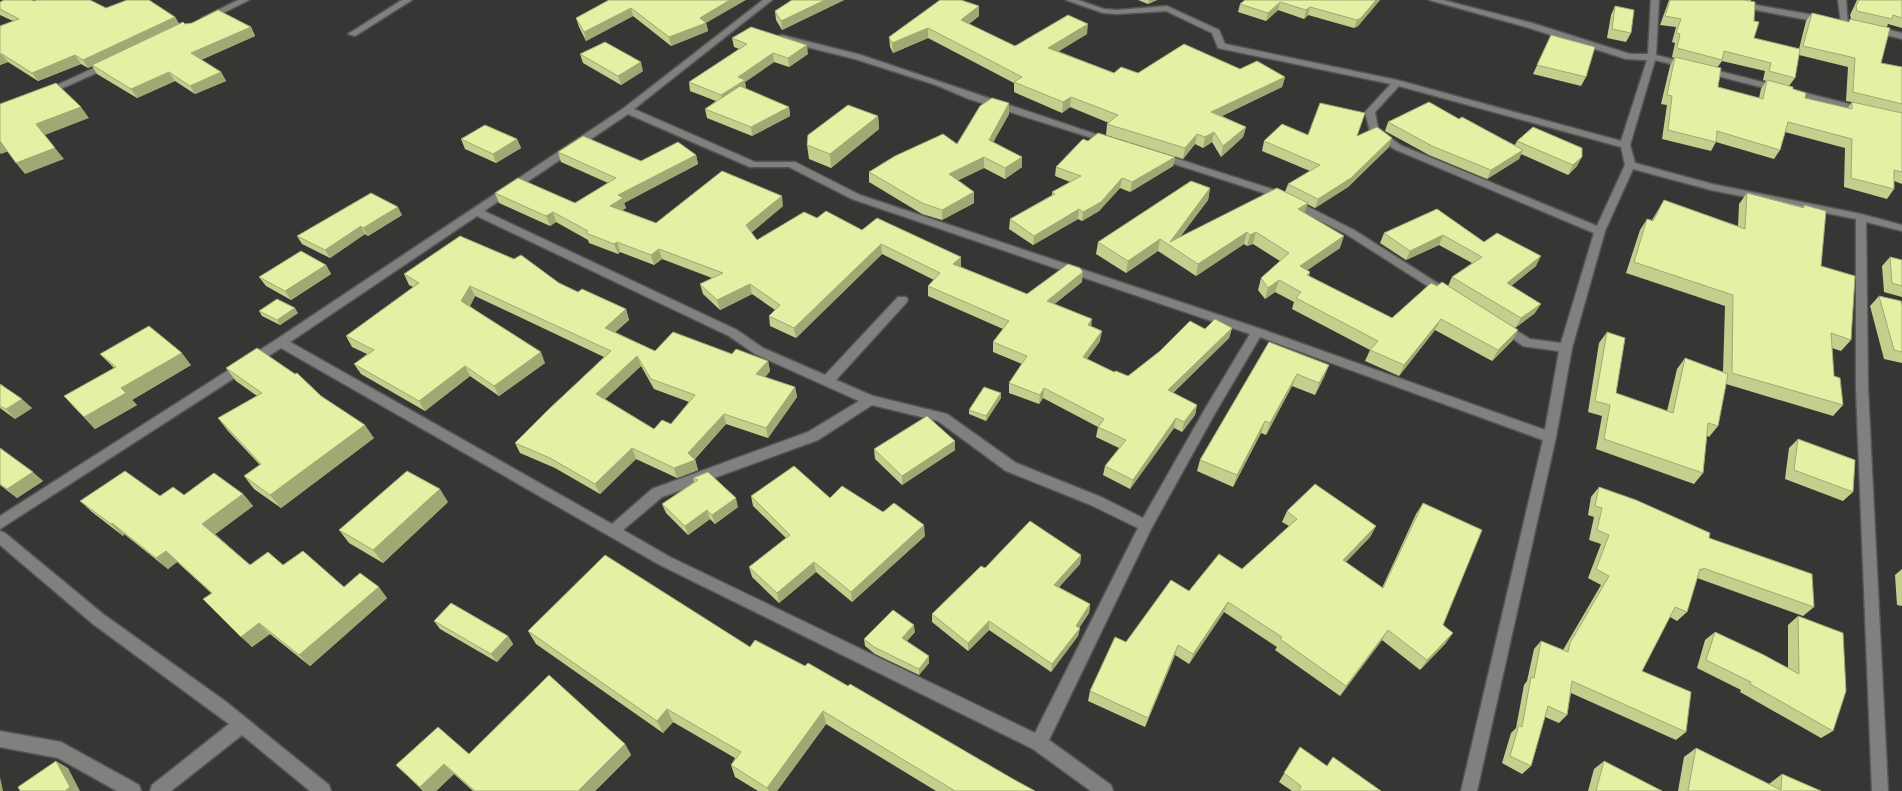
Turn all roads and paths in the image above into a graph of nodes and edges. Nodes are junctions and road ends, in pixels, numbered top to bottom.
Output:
1 (245, 0) edge
2 (408, 0) edge
3 (768, 0) edge
4 (1070, 0) edge
5 (1433, 0) edge
6 (1655, 0) edge
7 (1714, 0) edge
8 (1842, 0) edge
9 (201, 20) edge
10 (731, 27) junction
11 (1866, 27) edge
12 (746, 30) edge
13 (352, 34) dead end
14 (772, 36) edge
15 (1902, 36) edge
16 (1652, 57) junction
17 (114, 61) edge
18 (1397, 83) junction
19 (62, 85) dead end
20 (627, 110) junction
21 (1873, 113) edge
22 (1119, 143) edge
23 (1625, 145) junction
24 (1147, 152) edge
25 (1630, 164) junction
26 (476, 211) junction
27 (1860, 217) junction
28 (1902, 228) edge
29 (1600, 231) junction
30 (1457, 299) edge
31 (902, 300) dead end
32 (1490, 319) edge
33 (1257, 332) junction
34 (281, 342) junction
35 (1566, 348) junction
36 (828, 382) junction
37 (870, 400) junction
38 (1550, 437) junction
39 (0, 523) edge
40 (1146, 526) junction
41 (612, 531) junction
42 (0, 537) edge
43 (241, 724) junction
44 (0, 739) edge
45 (1039, 743) junction
46 (133, 791) edge
47 (158, 791) edge
48 (323, 791) edge
49 (1105, 791) edge
50 (1469, 791) edge
51 (1880, 791) edge

1 - 9 street
2 - 13 street
3 - 10 street
4 - 18 street
5 - 16 street
6 - 16 street
7 - 8 street
10 - 12 street
10 - 20 street
11 - 15 street
14 - 22 street
16 - 21 street
16 - 23 street
17 - 19 street
18 - 23 street
18 - 29 street
20 - 26 street
20 - 33 street
23 - 25 street
24 - 30 street
25 - 27 street
25 - 29 street
26 - 34 street
26 - 36 street
27 - 28 street
27 - 51 street
29 - 35 street
31 - 36 street
32 - 35 street
33 - 38 street
33 - 40 street
34 - 39 street
34 - 41 street
35 - 38 street
36 - 37 street
37 - 40 street
37 - 41 street
38 - 50 street
40 - 45 street
41 - 45 street
42 - 43 street
43 - 47 street
43 - 48 street
44 - 46 street
45 - 49 street

